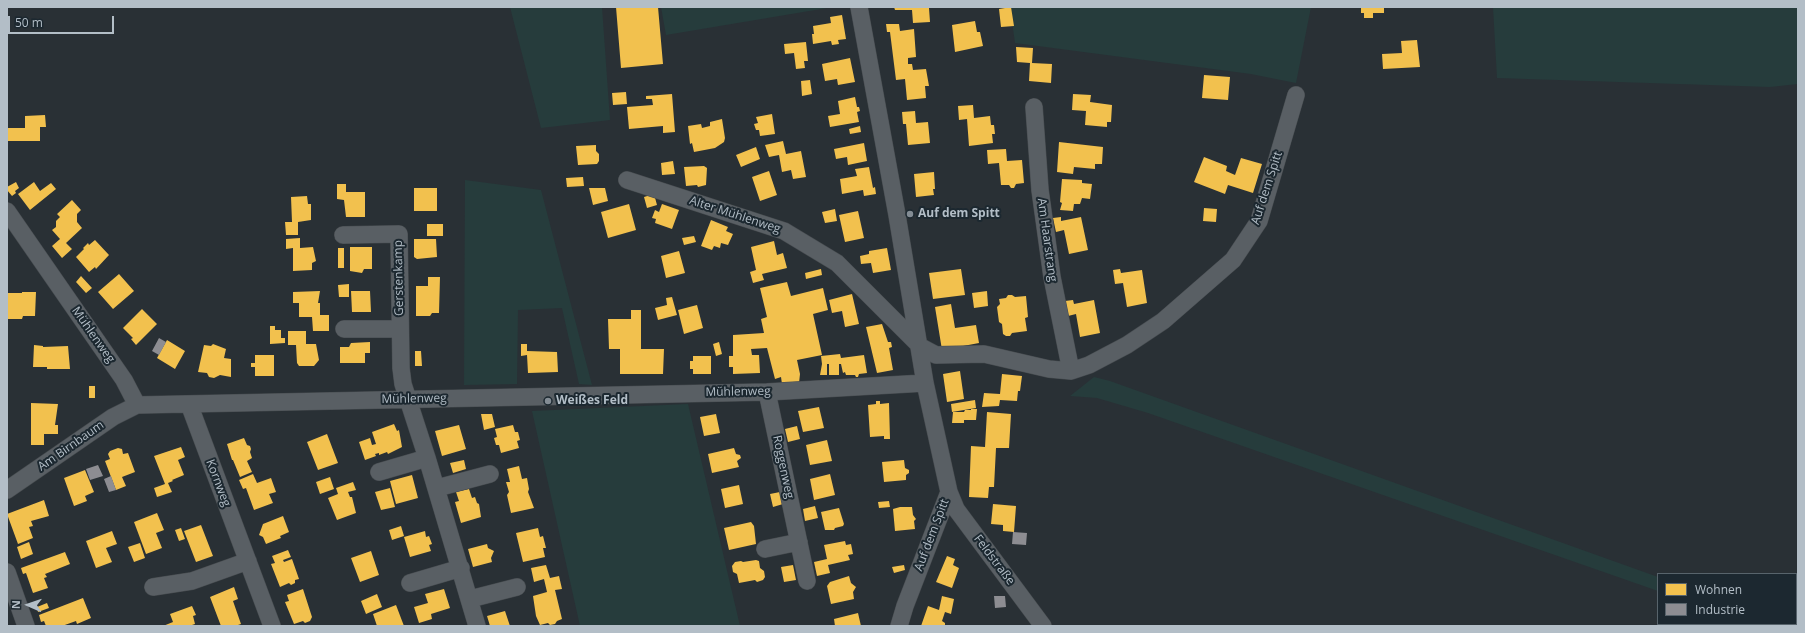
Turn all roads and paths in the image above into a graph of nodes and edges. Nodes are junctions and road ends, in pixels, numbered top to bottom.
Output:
1 (859, 7) edge
2 (1296, 95) dead end
3 (1034, 108) dead end
4 (627, 180) dead end
5 (7, 211) edge
6 (343, 234) dead end
7 (344, 329) dead end
8 (400, 329) junction
9 (920, 348) junction
10 (1071, 371) junction
11 (925, 383) junction
12 (767, 392) junction
13 (409, 399) junction
14 (189, 404) junction
15 (138, 405) junction
16 (427, 458) junction
17 (379, 472) dead end
18 (490, 474) dead end
19 (436, 488) junction
20 (7, 490) edge
21 (949, 492) junction
22 (799, 542) junction
23 (765, 549) dead end
24 (248, 562) junction
25 (460, 568) junction
26 (7, 572) edge
27 (807, 581) dead end
28 (410, 583) dead end
29 (153, 587) dead end
30 (517, 587) dead end
31 (470, 599) junction
32 (26, 626) edge
33 (272, 626) edge
34 (477, 626) edge
35 (899, 626) edge
36 (1043, 626) edge

1 - 9 street, Auf dem Spitt
2 - 10 street, Auf dem Spitt
3 - 10 street, Am Haarstrang
4 - 9 street, Alter Mühlenweg
5 - 15 street, Mühlenweg
6 - 8 street, Gerstenkamp
7 - 8 street, Gerstenkamp
8 - 13 street, Gerstenkamp
9 - 10 street, Auf dem Spitt
9 - 11 street, Auf dem Spitt
11 - 12 street, Mühlenweg
11 - 21 street, Auf dem Spitt
12 - 13 street, Mühlenweg
12 - 22 street, Roggenweg
13 - 14 street, Mühlenweg
13 - 16 street
14 - 15 street, Mühlenweg
14 - 24 street, Kornweg
15 - 20 street, Am Birnbaum
16 - 17 street
16 - 19 street
18 - 19 street
19 - 25 street
21 - 35 street, Auf dem Spitt
21 - 36 street, Feldstraße
22 - 23 street
22 - 27 street, Roggenweg
24 - 29 street
24 - 33 street, Kornweg
25 - 28 street
25 - 31 street
26 - 32 street
30 - 31 street
31 - 34 street

